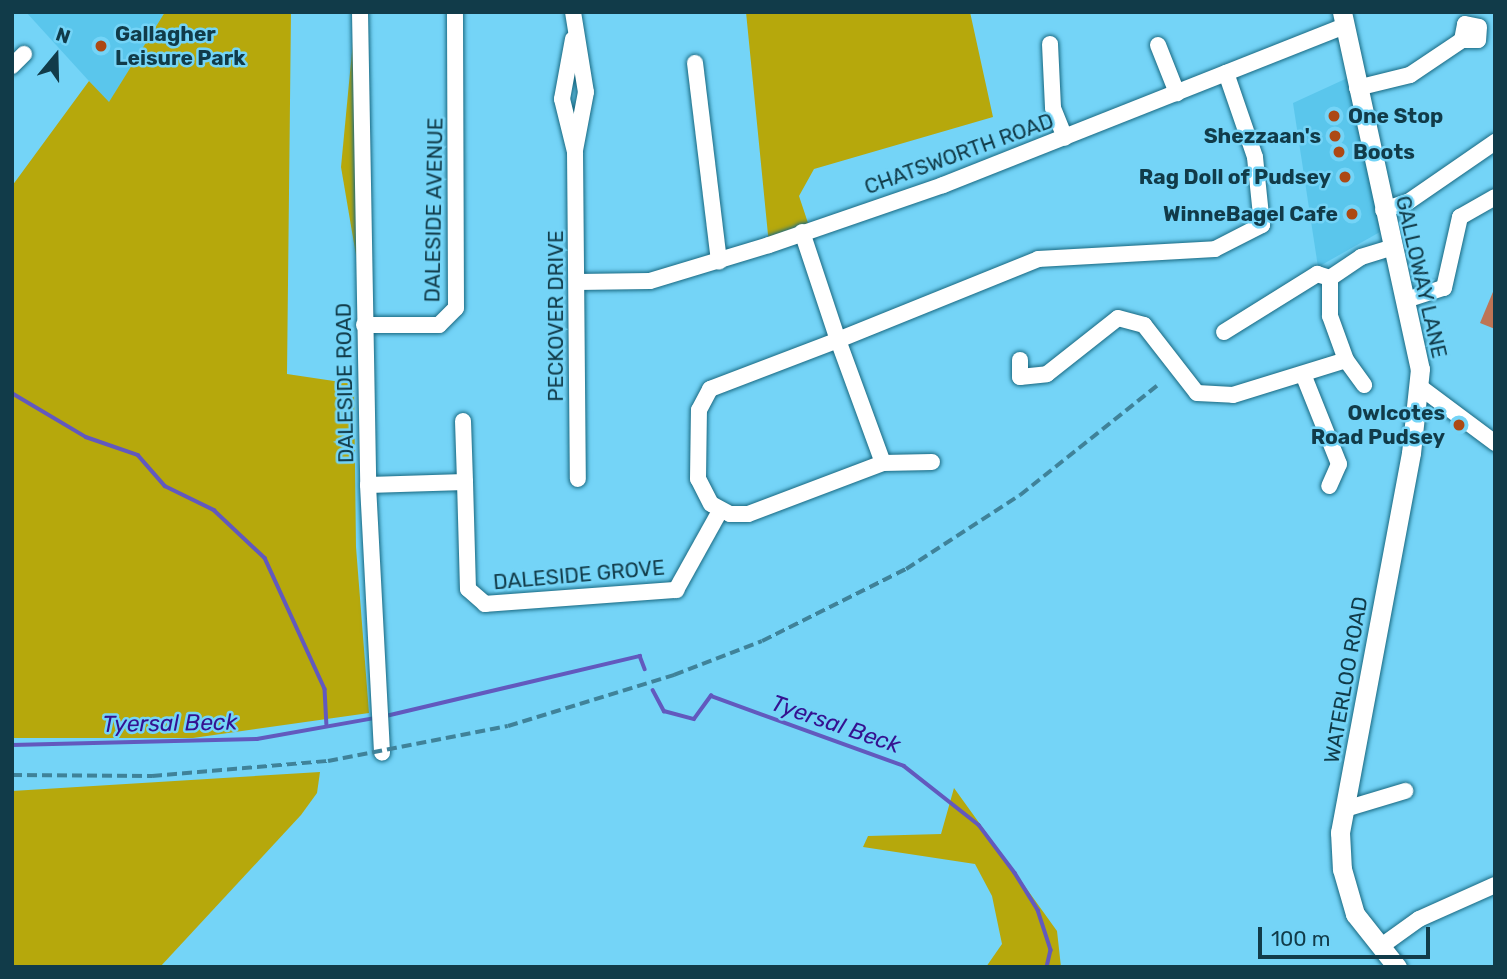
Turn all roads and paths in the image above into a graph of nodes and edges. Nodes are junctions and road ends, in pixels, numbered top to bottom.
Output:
1 (360, 12) edge
2 (455, 12) edge
3 (573, 12) edge
4 (1343, 19) edge
5 (573, 40) junction
6 (1462, 40) dead end
7 (1050, 44) dead end
8 (1158, 45) dead end
9 (695, 63) dead end
10 (1226, 73) junction
11 (1357, 88) junction
12 (1177, 93) junction
13 (1065, 138) junction
14 (1495, 142) edge
15 (575, 152) junction
16 (1495, 197) edge
17 (1383, 210) junction
18 (802, 232) junction
19 (1391, 248) junction
20 (719, 262) junction
21 (1330, 278) junction
22 (577, 282) junction
23 (1406, 300) junction
24 (364, 325) junction
25 (1224, 332) dead end
26 (838, 340) junction
27 (1020, 359) dead end
28 (1346, 360) junction
29 (1303, 374) junction
30 (1364, 385) dead end
31 (1420, 387) junction
32 (463, 421) dead end
33 (1495, 443) edge
34 (932, 462) dead end
35 (883, 463) junction
36 (578, 479) dead end
37 (465, 482) junction
38 (368, 485) junction
39 (1329, 485) dead end
40 (720, 511) junction
41 (382, 753) dead end
42 (1405, 791) dead end
43 (1345, 809) junction
44 (1495, 886) edge
45 (1380, 947) junction
46 (1397, 967) edge

1 - 24 street, DALESIDE ROAD
2 - 24 street, DALESIDE AVENUE
3 - 5 street, PECKOVER DRIVE
4 - 10 street, CHATSWORTH ROAD
4 - 11 main road, GALLOWAY LANE
5 - 15 street, PECKOVER DRIVE
5 - 15 street, PECKOVER DRIVE
6 - 11 street
7 - 13 street
8 - 12 street
9 - 20 street
10 - 12 street, CHATSWORTH ROAD
10 - 26 street
11 - 17 main road, GALLOWAY LANE
12 - 13 street, CHATSWORTH ROAD
13 - 18 street, CHATSWORTH ROAD
14 - 17 street
15 - 22 street, PECKOVER DRIVE
16 - 23 street
17 - 19 main road, GALLOWAY LANE
18 - 20 street, CHATSWORTH ROAD
18 - 26 street
19 - 21 street
19 - 23 main road, GALLOWAY LANE
20 - 22 street, CHATSWORTH ROAD
21 - 25 street
21 - 28 street
22 - 36 street, PECKOVER DRIVE
23 - 31 main road, GALLOWAY LANE
24 - 38 street, DALESIDE ROAD
26 - 35 street
26 - 40 street
27 - 29 street
28 - 29 street
28 - 30 street
29 - 39 street
31 - 33 street
31 - 43 main road, WATERLOO ROAD
32 - 37 street, DALESIDE GROVE
34 - 35 street
35 - 40 street
37 - 38 street
37 - 40 street, DALESIDE GROVE
38 - 41 street, DALESIDE ROAD
42 - 43 street
43 - 45 main road, WATERLOO ROAD
44 - 45 street
45 - 46 main road, WATERLOO ROAD

